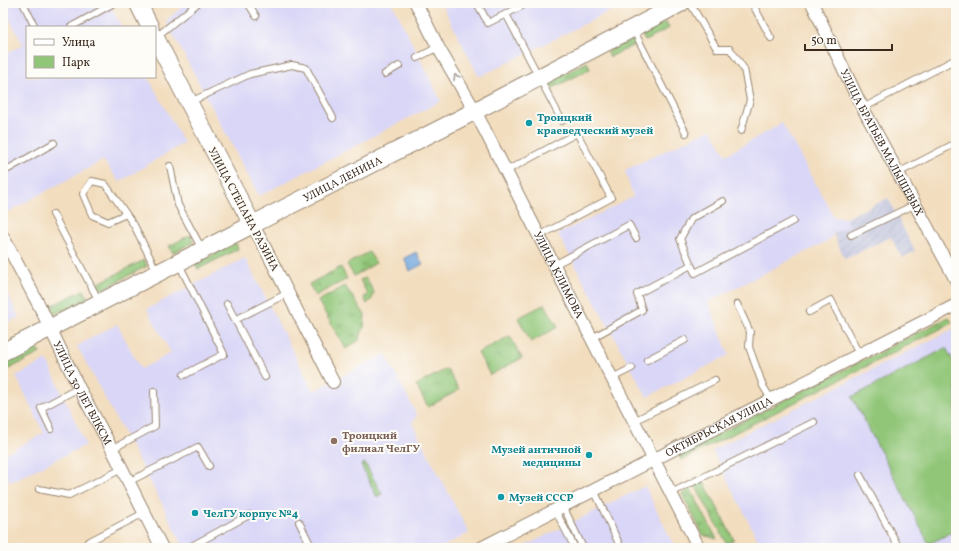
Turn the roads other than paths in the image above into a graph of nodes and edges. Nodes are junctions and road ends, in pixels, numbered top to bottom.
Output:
1 (22, 3) edge
2 (114, 3) edge
3 (138, 3) edge
4 (198, 3) edge
5 (248, 3) edge
6 (416, 3) edge
7 (478, 3) edge
8 (528, 3) edge
9 (681, 3) edge
10 (690, 3) edge
11 (752, 3) edge
12 (812, 3) edge
13 (506, 14) junction
14 (256, 16) dead end
15 (34, 26) edge
16 (73, 26) edge
17 (150, 26) edge
18 (633, 28) junction
19 (156, 37) edge
20 (771, 38) dead end
21 (156, 40) edge
22 (438, 47) junction
23 (417, 58) dead end
24 (956, 59) edge
25 (399, 66) dead end
26 (385, 74) dead end
27 (538, 77) junction
28 (188, 103) junction
29 (863, 108) junction
30 (475, 110) junction
31 (333, 118) dead end
32 (562, 121) dead end
33 (741, 130) dead end
34 (686, 133) dead end
35 (54, 143) dead end
36 (956, 143) edge
37 (170, 166) dead end
38 (506, 171) junction
39 (3, 172) edge
40 (898, 173) junction
41 (723, 200) dead end
42 (914, 205) junction
43 (53, 214) dead end
44 (126, 214) junction
45 (793, 220) dead end
46 (252, 224) junction
47 (851, 235) dead end
48 (539, 236) junction
49 (3, 237) edge
50 (636, 238) dead end
51 (202, 250) junction
52 (178, 263) junction
53 (554, 265) junction
54 (691, 265) junction
55 (157, 274) junction
56 (956, 280) edge
57 (288, 293) junction
58 (100, 303) junction
59 (227, 304) dead end
60 (737, 304) dead end
61 (956, 305) edge
62 (809, 312) dead end
63 (235, 320) junction
64 (50, 328) junction
65 (592, 338) junction
66 (685, 340) dead end
67 (3, 352) edge
68 (859, 354) junction
69 (647, 360) dead end
70 (632, 368) dead end
71 (184, 375) dead end
72 (265, 377) dead end
73 (612, 378) junction
74 (715, 380) dead end
75 (333, 382) dead end
76 (79, 388) junction
77 (154, 391) dead end
78 (771, 399) junction
79 (634, 421) junction
80 (814, 422) dead end
81 (51, 429) dead end
82 (112, 449) junction
83 (654, 460) junction
84 (209, 466) dead end
85 (122, 469) junction
86 (860, 475) dead end
87 (128, 482) junction
88 (39, 489) dead end
89 (594, 490) junction
90 (671, 493) junction
91 (559, 508) junction
92 (144, 513) junction
93 (249, 515) dead end
94 (299, 522) dead end
95 (88, 542) dead end
96 (162, 548) edge
97 (188, 548) edge
98 (312, 548) edge
99 (481, 548) edge
100 (575, 548) edge
101 (583, 548) edge
102 (621, 548) edge
103 (699, 548) edge
104 (899, 548) edge

1 - 15 lane
2 - 16 lane
3 - 17 street
4 - 19 lane
5 - 14 lane
6 - 22 street, УЛИЦА КЛИМОВА
7 - 13 lane
8 - 13 lane
9 - 18 street, УЛИЦА ЛЕНИНА
10 - 33 lane
11 - 20 lane
12 - 29 street, УЛИЦА БРАТЬЕВ МАЛЫШЕВЫХ
13 - 27 lane
18 - 27 street, УЛИЦА ЛЕНИНА
18 - 34 lane
21 - 28 street, УЛИЦА СТЕПАНА РАЗИНА
22 - 23 lane
30 -> 22 street, УЛИЦА КЛИМОВА
24 - 29 lane
25 - 26 lane
27 - 30 street, УЛИЦА ЛЕНИНА
27 - 32 lane
28 - 31 lane
28 - 46 street, УЛИЦА СТЕПАНА РАЗИНА
29 - 40 street, УЛИЦА БРАТЬЕВ МАЛЫШЕВЫХ
30 - 38 street, УЛИЦА КЛИМОВА
30 - 46 street, УЛИЦА ЛЕНИНА
35 - 39 lane
36 - 40 lane
37 - 51 lane
38 - 48 street, УЛИЦА КЛИМОВА
38 - 48 lane
40 - 42 street, УЛИЦА БРАТЬЕВ МАЛЫШЕВЫХ
41 - 54 lane
42 - 47 lane
42 - 56 street, УЛИЦА БРАТЬЕВ МАЛЫШЕВЫХ
43 - 58 lane
44 - 44 lane
44 - 55 lane
45 - 54 lane
46 - 51 street, УЛИЦА ЛЕНИНА
46 - 57 street, УЛИЦА СТЕПАНА РАЗИНА
48 - 53 street, УЛИЦА КЛИМОВА
49 - 64 street, УЛИЦА 30 ЛЕТ ВЛКСМ
50 - 53 lane
51 - 52 street, УЛИЦА ЛЕНИНА
52 - 55 street, УЛИЦА ЛЕНИНА
52 - 71 lane
53 - 65 street, УЛИЦА КЛИМОВА
54 - 65 lane
55 - 58 street, УЛИЦА ЛЕНИНА
57 - 63 lane
57 - 75 street, УЛИЦА СТЕПАНА РАЗИНА
58 - 64 street, УЛИЦА ЛЕНИНА
59 - 63 lane
60 - 78 lane
61 - 68 street, ОКТЯБРЬСКАЯ УЛИЦА
62 - 68 lane
63 - 72 lane
64 - 67 street, УЛИЦА ЛЕНИНА
64 - 76 street, УЛИЦА 30 ЛЕТ ВЛКСМ
65 - 73 street, УЛИЦА КЛИМОВА
66 - 69 lane
68 - 78 street, ОКТЯБРЬСКАЯ УЛИЦА
70 - 73 lane
73 - 79 street, УЛИЦА КЛИМОВА
74 - 79 lane
76 - 81 lane
76 - 82 street, УЛИЦА 30 ЛЕТ ВЛКСМ
77 - 82 lane
78 - 83 street, ОКТЯБРЬСКАЯ УЛИЦА
79 - 83 street, УЛИЦА КЛИМОВА
80 - 90 lane
82 - 85 street, УЛИЦА 30 ЛЕТ ВЛКСМ
83 - 89 street, ОКТЯБРЬСКАЯ УЛИЦА
83 - 90 street, УЛИЦА КЛИМОВА
84 - 87 lane
85 - 87 street, УЛИЦА 30 ЛЕТ ВЛКСМ
85 - 88 lane
86 - 104 lane
87 - 92 street, УЛИЦА 30 ЛЕТ ВЛКСМ
89 - 91 street, ОКТЯБРЬСКАЯ УЛИЦА
89 - 102 lane
90 - 103 street, УЛИЦА КЛИМОВА
91 - 99 street, ОКТЯБРЬСКАЯ УЛИЦА
91 - 100 lane
91 - 101 lane
92 - 95 lane
92 - 96 street, УЛИЦА 30 ЛЕТ ВЛКСМ
93 - 97 lane
94 - 98 lane

